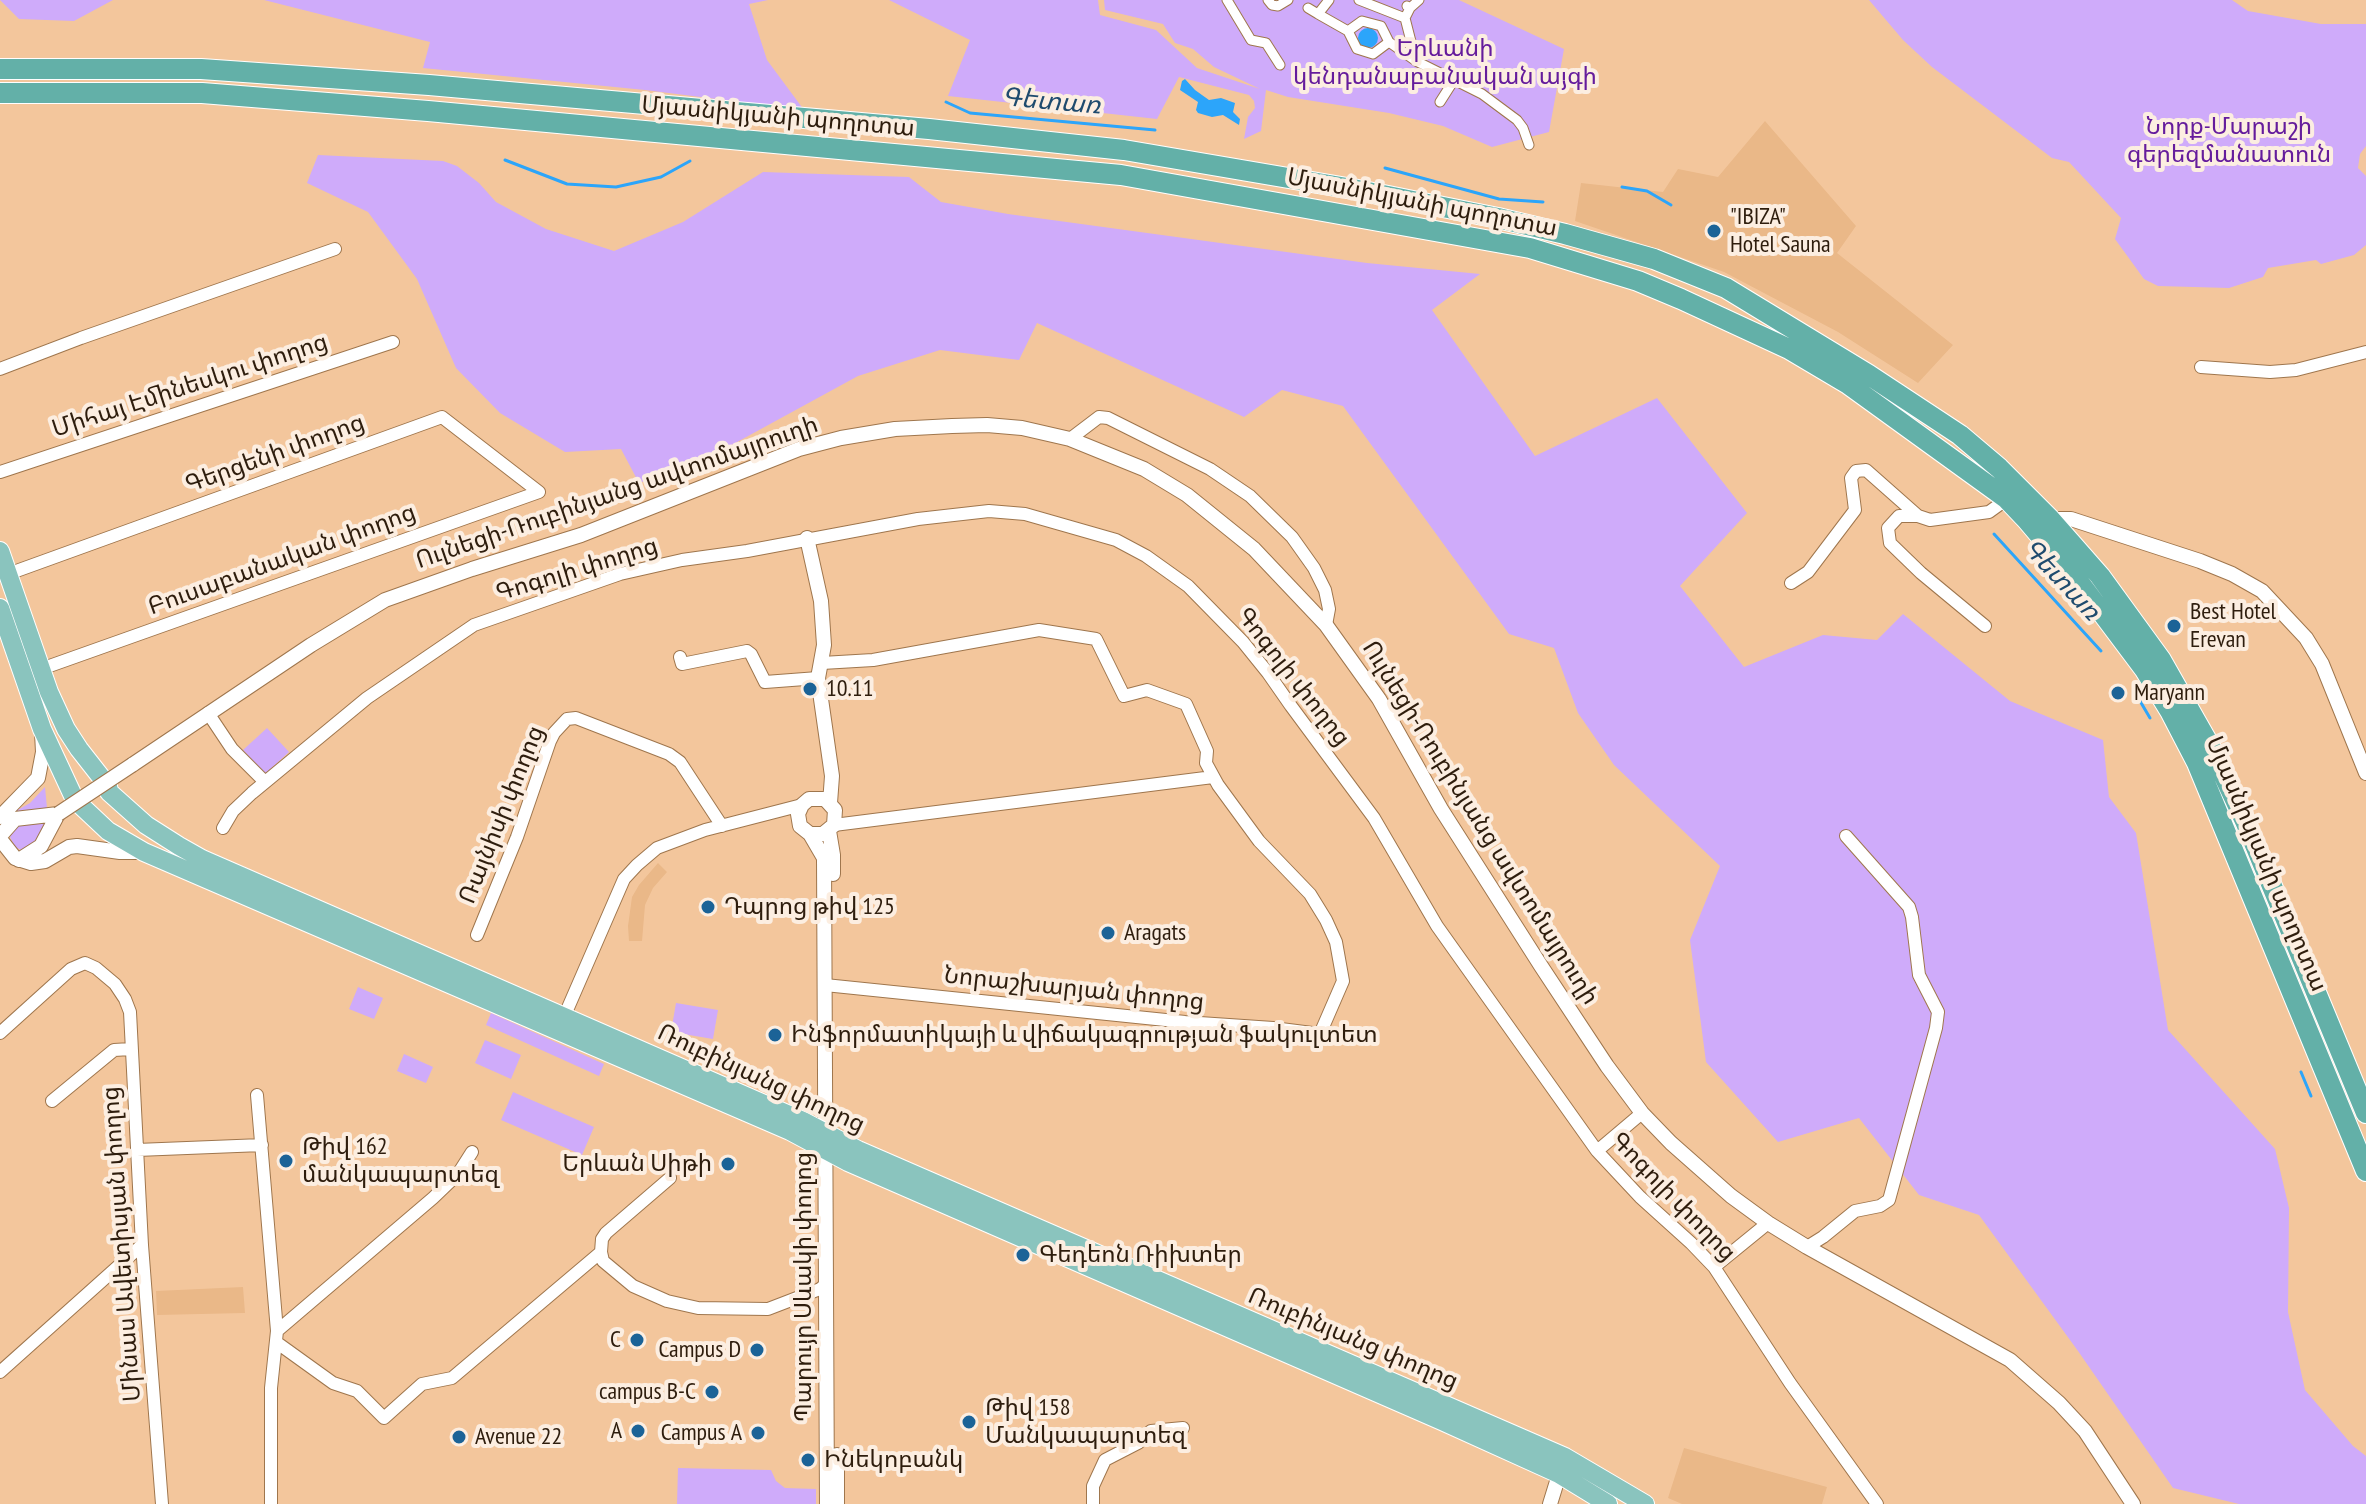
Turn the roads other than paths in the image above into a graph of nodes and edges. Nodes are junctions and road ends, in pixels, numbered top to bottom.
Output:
1 (1227, 0) edge
2 (1268, 0) edge
3 (1329, 0) edge
4 (1359, 0) edge
5 (1419, 0) edge
6 (1291, 1) edge
7 (1377, 3) edge
8 (1308, 8) dead end
9 (1407, 11) junction
10 (1318, 14) junction
11 (1371, 23) junction
12 (1348, 31) junction
13 (1389, 42) junction
14 (1416, 61) junction
15 (1280, 65) dead end
16 (0, 69) edge
17 (1454, 80) junction
18 (0, 93) edge
19 (1440, 102) dead end
20 (1529, 145) dead end
21 (335, 249) dead end
22 (393, 342) dead end
23 (2366, 352) edge
24 (2201, 367) dead end
25 (0, 369) edge
26 (1070, 439) junction
27 (0, 472) edge
28 (539, 492) joint
29 (2007, 499) junction
30 (1918, 516) junction
31 (2050, 519) junction
32 (807, 538) junction
33 (0, 551) edge
34 (8, 574) junction
35 (1791, 583) dead end
36 (0, 608) edge
37 (1326, 625) junction
38 (1985, 626) dead end
39 (680, 657) dead end
40 (41, 669) junction
41 (820, 671) junction
42 (208, 713) junction
43 (42, 729) junction
44 (91, 765) junction
45 (2366, 773) edge
46 (1213, 777) junction
47 (265, 782) junction
48 (66, 783) junction
49 (109, 792) junction
50 (85, 811) junction
51 (800, 812) junction
52 (58, 814) junction
53 (829, 814) junction
54 (0, 817) edge
55 (722, 826) junction
56 (223, 828) dead end
57 (810, 834) junction
58 (1846, 836) dead end
59 (0, 838) edge
60 (144, 852) junction
61 (19, 860) junction
62 (477, 935) dead end
63 (829, 986) junction
64 (564, 1017) junction
65 (0, 1033) edge
66 (131, 1049) junction
67 (257, 1095) dead end
68 (52, 1101) dead end
69 (1642, 1113) junction
70 (2366, 1113) edge
71 (830, 1144) junction
72 (262, 1145) junction
73 (137, 1150) junction
74 (1597, 1151) junction
75 (472, 1152) dead end
76 (2366, 1171) edge
77 (670, 1178) dead end
78 (1768, 1223) junction
79 (142, 1245) junction
80 (1807, 1247) junction
81 (601, 1252) junction
82 (1714, 1267) junction
83 (826, 1284) junction
84 (277, 1336) junction
85 (0, 1372) edge
86 (1183, 1428) dead end
87 (1562, 1466) junction
88 (162, 1504) edge
89 (271, 1504) edge
90 (827, 1504) edge
91 (837, 1504) edge
92 (1093, 1504) edge
93 (1550, 1504) edge
94 (1608, 1504) edge
95 (1645, 1504) edge
96 (1877, 1504) edge
97 (2133, 1504) edge

1 - 15 street
2 - 6 street
3 - 10 street
4 - 7 street
5 - 9 street
7 - 9 street
7 - 11 street
8 - 10 street
9 - 14 street
10 - 12 street
11 - 12 street
11 - 13 street
12 - 13 street
13 - 14 street
14 - 17 street
16 - 31 highway, Մյասնիկյանի պողոտա
17 - 19 street
17 - 20 street
18 - 29 highway, Մյասնիկյանի պողոտա
21 - 25 street
22 - 27 street, Միհայ Էմինեսկու փողոց
23 - 24 street
26 - 37 street, Ուլնեցի-Ռուբինյանց ավտոմայրուղի
26 - 37 street
26 - 42 street, Ուլնեցի-Ռուբինյանց ավտոմայրուղի
28 - 34 street, Գերցենի փողոց
28 - 40 street, Բուսաբանական փողոց
29 - 30 street
29 - 76 highway, Մյասնիկյանի պողոտա
30 - 35 street
30 - 38 street
31 - 45 street
31 - 70 highway, Մյասնիկյանի պողոտա
32 - 41 street
32 - 47 street, Գոգոլի փողոց
32 - 74 street, Գոգոլի փողոց
33 - 34 main road, Ռուբինյանց փողոց
34 - 40 main road, Ռուբինյանց փողոց
36 - 43 main road, Ռուբինյանց փողոց
37 - 69 street, Ուլնեցի-Ռուբինյանց ավտոմայրուղի
39 - 41 street
40 - 44 main road, Ռուբինյանց փողոց
41 - 46 street
41 - 53 street
42 - 47 street
42 - 52 street, Ուլնեցի-Ռուբինյանց ավտոմայրուղի, bridge
43 - 48 main road, Ռուբինյանց փողոց
43 - 54 street
44 - 48 main road
44 - 49 main road, Ռուբինյանց փողոց
46 - 53 street
46 - 63 street, Նորաշխարյան փողոց
47 - 56 street, Գոգոլի փողոց
48 - 50 main road, Ռուբինյանց փողոց
49 - 50 main road
49 - 64 main road, Ռուբինյանց փողոց
50 - 60 main road, Ռուբինյանց փողոց
51 - 53 street
51 - 55 street
51 - 57 street, Պարույր Սևակի փողոց
52 - 59 street
52 - 61 street
53 - 57 street
53 - 63 street, Պարույր Սևակի փողոց
55 - 62 street, Ռայնիսի փողոց
55 - 64 street
57 - 63 street, Պարույր Սևակի փողոց
58 - 80 street
59 - 61 street
60 - 61 street
60 - 71 main road, Ռուբինյանց փողոց
63 - 71 street, Պարույր Սևակի փողոց
64 - 71 main road, Ռուբինյանց փողոց
65 - 66 street, Մինաս Ավետիսյան փողոց
66 - 68 street
66 - 73 street, Մինաս Ավետիսյան փողոց
67 - 72 street
69 - 74 street
69 - 78 street, Ուլնեցի-Ռուբինյանց ավտոմայրուղի
71 - 83 street, Պարույր Սևակի փողոց
71 - 87 main road, Ռուբինյանց փողոց
71 - 91 street, Պարույր Սևակի փողոց
72 - 73 street
72 - 84 street
73 - 79 street, Մինաս Ավետիսյան փողոց
74 - 82 street, Գոգոլի փողոց
75 - 84 street
77 - 81 street
78 - 80 street, Ուլնեցի-Ռուբինյանց ավտոմայրուղի
78 - 82 street
79 - 85 street
79 - 88 street, Մինաս Ավետիսյան փողոց
80 - 97 street, Ուլնեցի-Ռուբինյանց ավտոմայրուղի
81 - 83 street
81 - 84 street
82 - 96 street, Գոգոլի փողոց
83 - 90 street, Պարույր Սևակի փողոց
84 - 89 street
86 - 92 street
87 - 93 street
87 - 94 main road, Ռուբինյանց փողոց
87 - 95 main road, Ռուբինյանց փողոց

